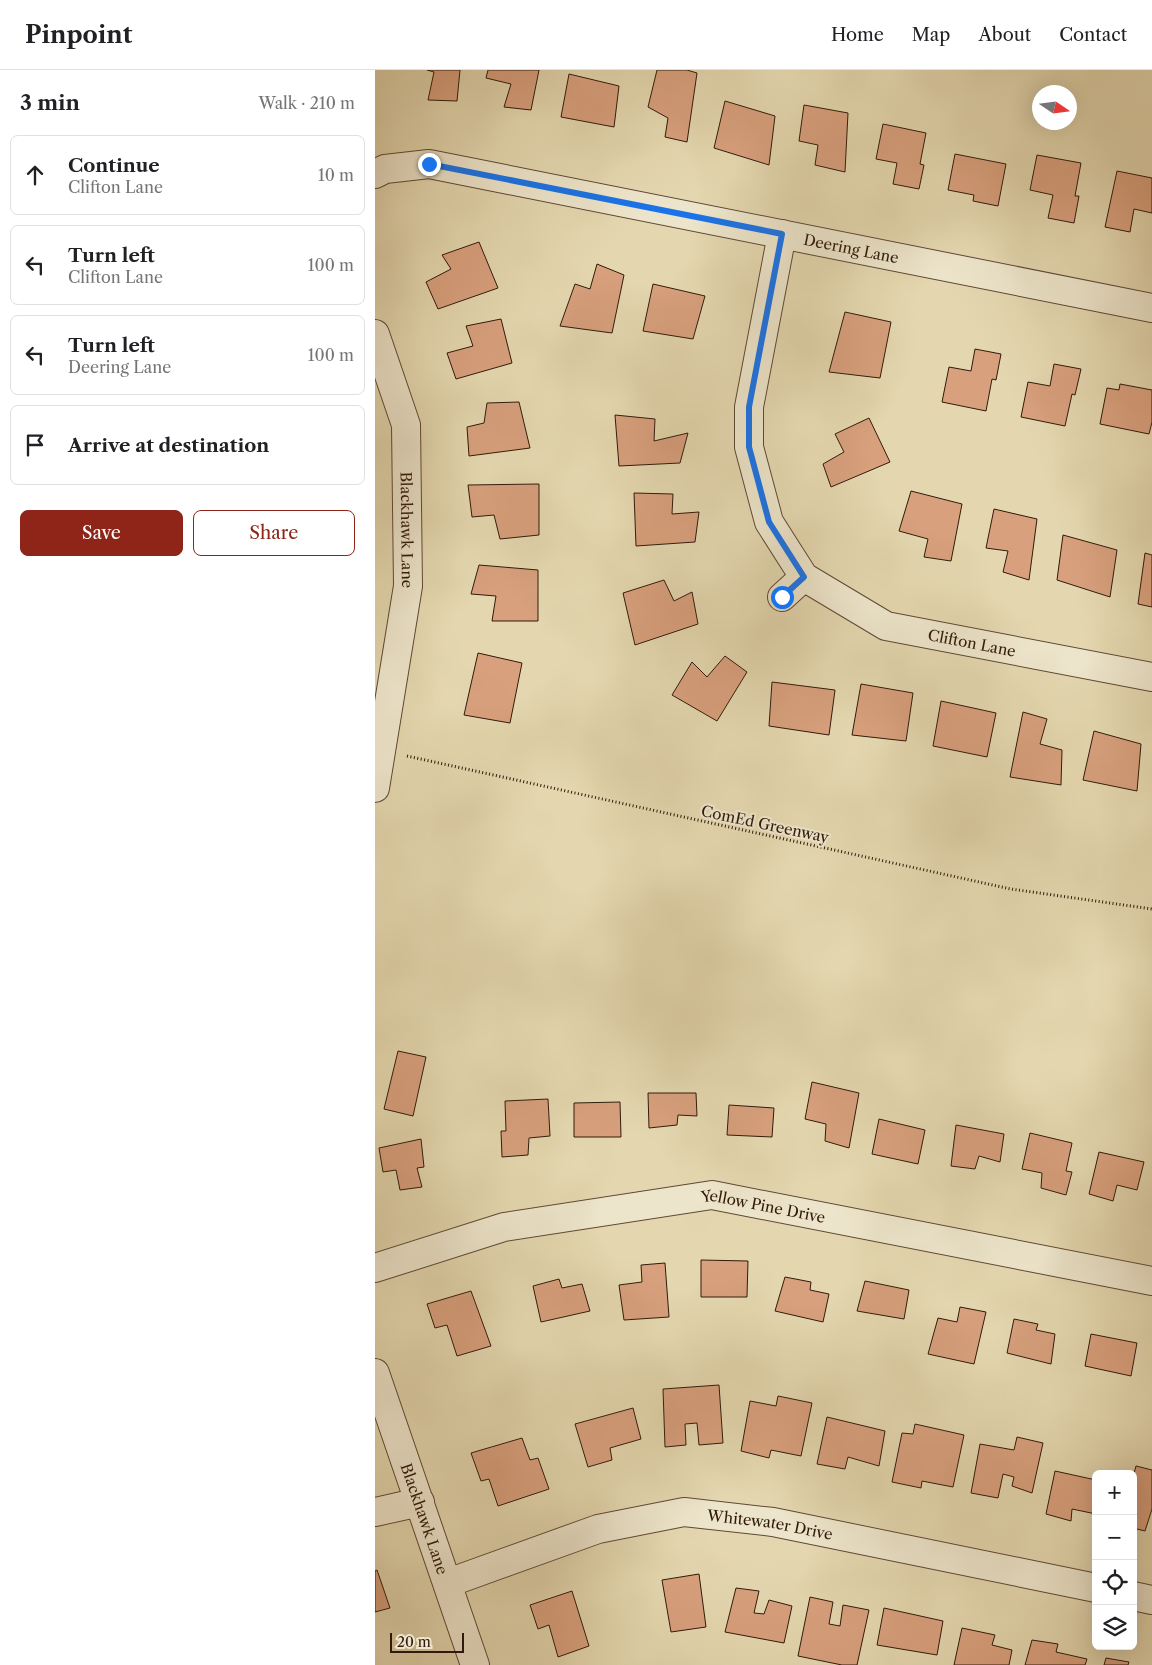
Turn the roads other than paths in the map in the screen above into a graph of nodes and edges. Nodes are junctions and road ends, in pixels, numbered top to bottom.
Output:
1 (375, 174) edge
2 (782, 234) junction
3 (1152, 308) edge
4 (375, 334) edge
5 (804, 577) junction
6 (782, 597) dead end
7 (1152, 678) edge
8 (375, 788) edge
9 (375, 1268) edge
10 (1152, 1281) edge
11 (375, 1373) edge
12 (420, 1502) junction
13 (375, 1512) edge
14 (448, 1583) junction
15 (1092, 1587) edge
16 (1137, 1597) edge
17 (1152, 1600) edge
18 (475, 1665) edge

1 - 2 street, Deering Lane
2 - 3 street, Deering Lane
2 - 5 street, Clifton Lane
4 - 8 street, Blackhawk Lane
5 - 6 street
5 - 7 street, Clifton Lane
9 - 10 street, Yellow Pine Drive
11 - 12 street, Blackhawk Lane
12 - 13 street
12 - 14 street, Blackhawk Lane
14 - 15 street, Whitewater Drive
14 - 18 street, Blackhawk Lane
16 - 17 street

